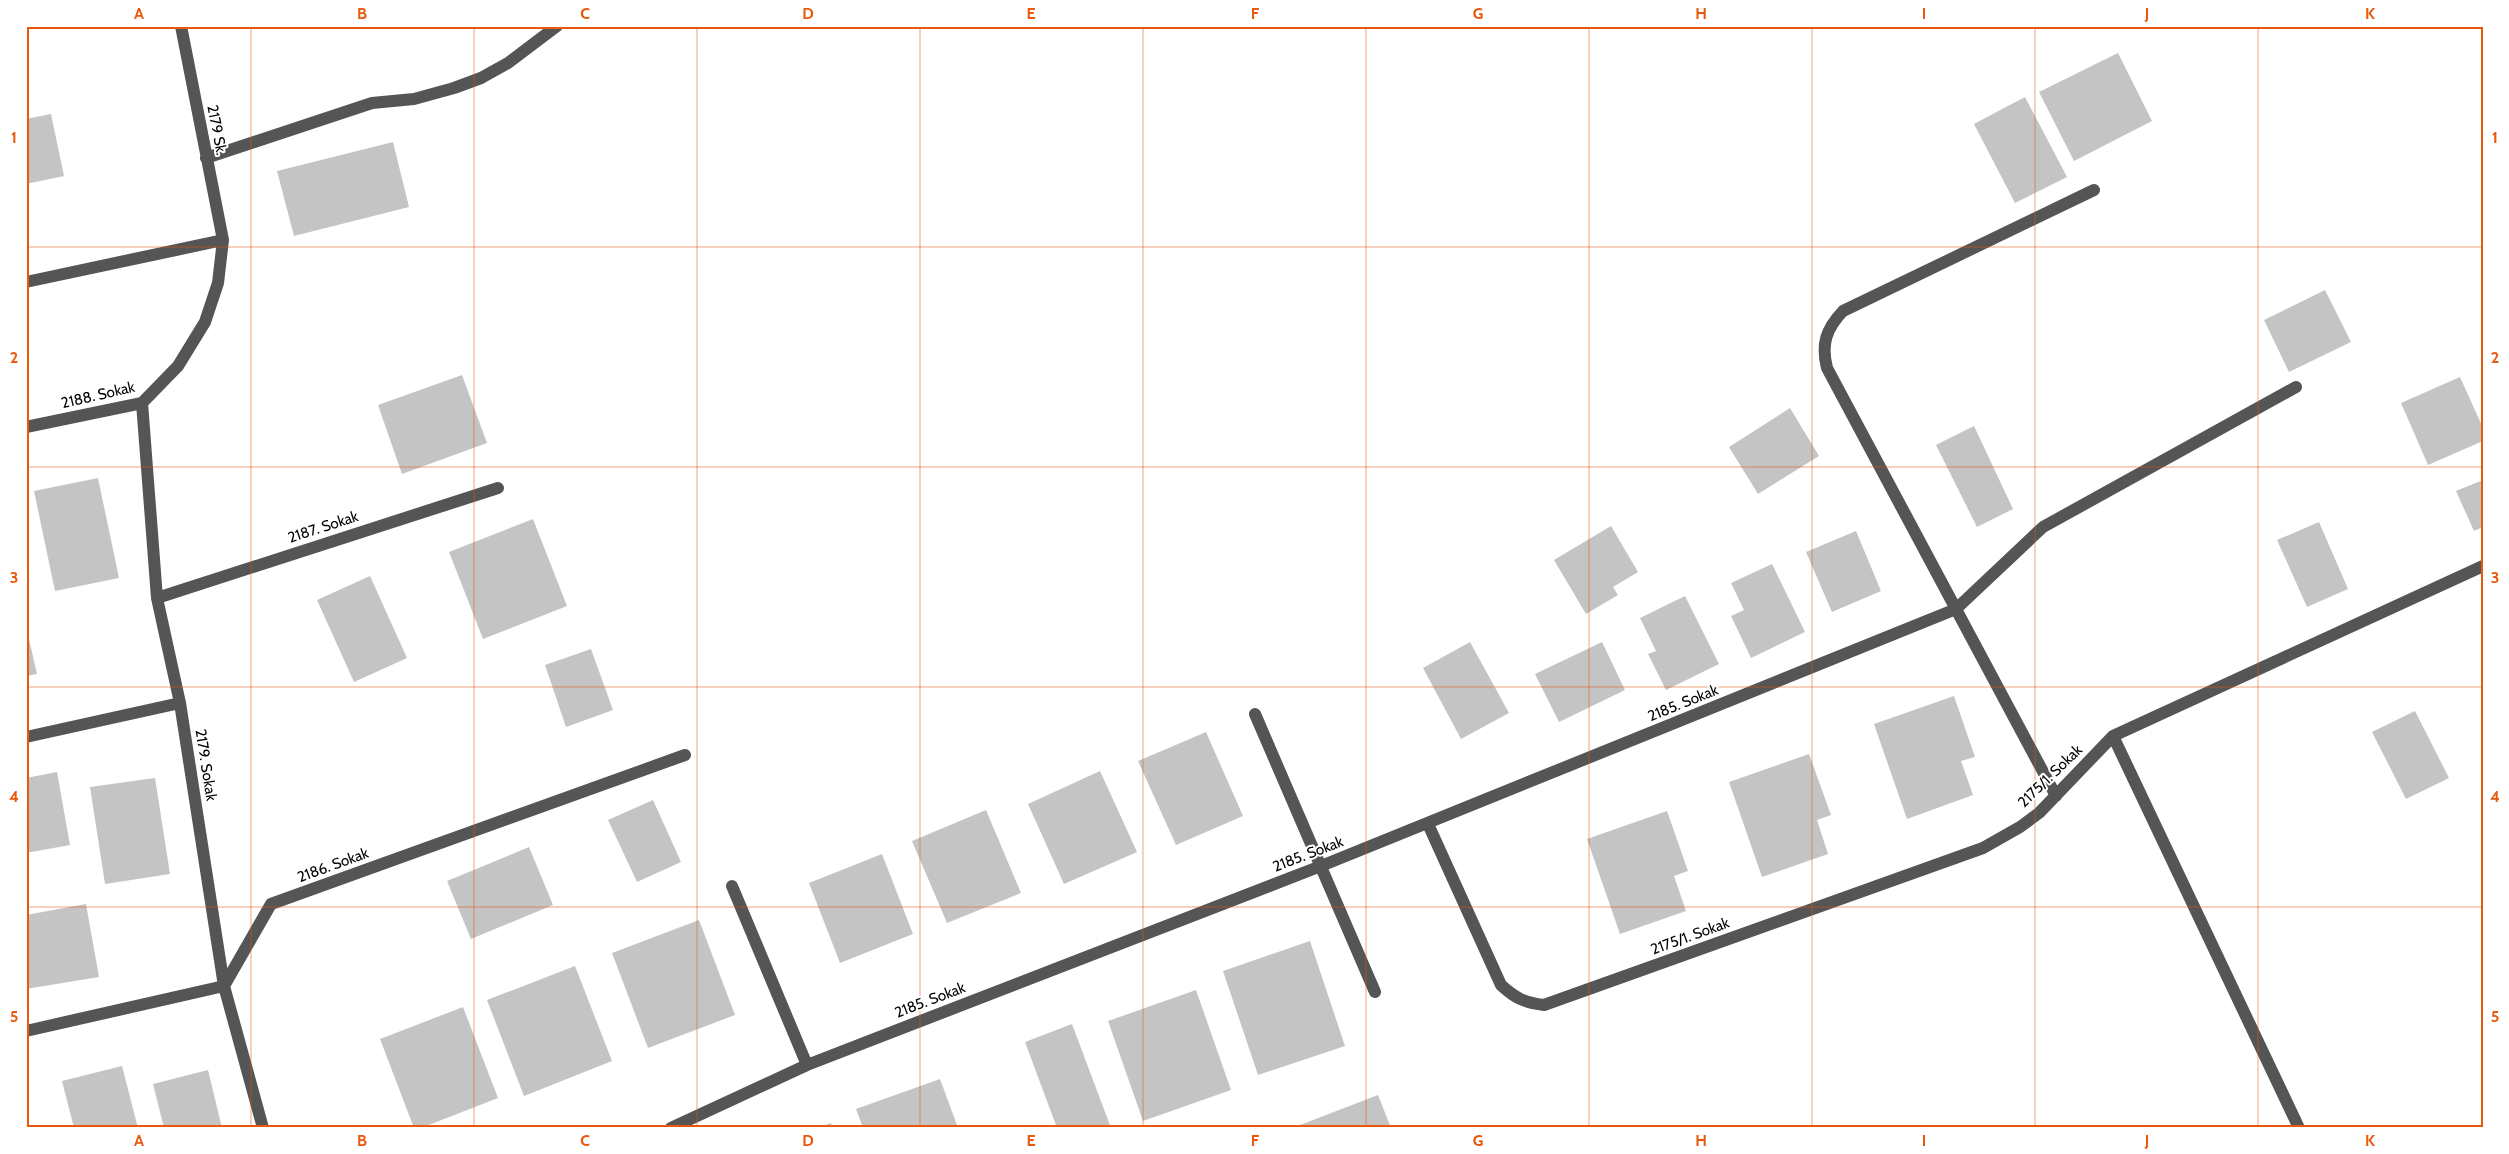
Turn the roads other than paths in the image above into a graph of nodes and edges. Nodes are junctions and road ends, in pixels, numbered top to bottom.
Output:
1 (181, 26) edge
2 (558, 26) edge
3 (206, 158) junction
4 (2094, 190) dead end
5 (223, 240) junction
6 (26, 282) edge
7 (2296, 387) dead end
8 (142, 403) junction
9 (26, 428) edge
10 (498, 488) dead end
11 (2483, 566) edge
12 (157, 598) junction
13 (1956, 610) junction
14 (180, 703) junction
15 (1255, 714) dead end
16 (2113, 736) junction
17 (26, 737) edge
18 (685, 755) dead end
19 (2056, 796) junction
20 (1428, 824) junction
21 (1321, 866) junction
22 (732, 886) dead end
23 (224, 986) junction
24 (1375, 992) dead end
25 (26, 1030) edge
26 (807, 1065) junction
27 (263, 1128) edge
28 (671, 1128) edge
29 (2299, 1128) edge

1 - 3 street, 2179 Sk.
2 - 3 street
3 - 5 street, 2179 Sk.
4 - 13 street
5 - 6 street
5 - 8 street, 2188. Sokak
7 - 13 street
8 - 9 street, 2188. Sokak
8 - 12 street, 2179. Sokak
10 - 12 street, 2187. Sokak
11 - 16 street
12 - 14 street, 2179. Sokak
13 - 19 street
13 - 20 street, 2185. Sokak
14 - 17 street
14 - 23 street, 2179. Sokak
15 - 21 street
16 - 19 street, 2175/1. Sokak
16 - 29 street
18 - 23 street, 2186. Sokak
19 - 20 street, 2175/1. Sokak
20 - 21 street, 2185. Sokak
21 - 24 street
21 - 26 street, 2185. Sokak
22 - 26 street
23 - 25 street
23 - 27 street, 2179. Sokak
26 - 28 street, 2185. Sokak

